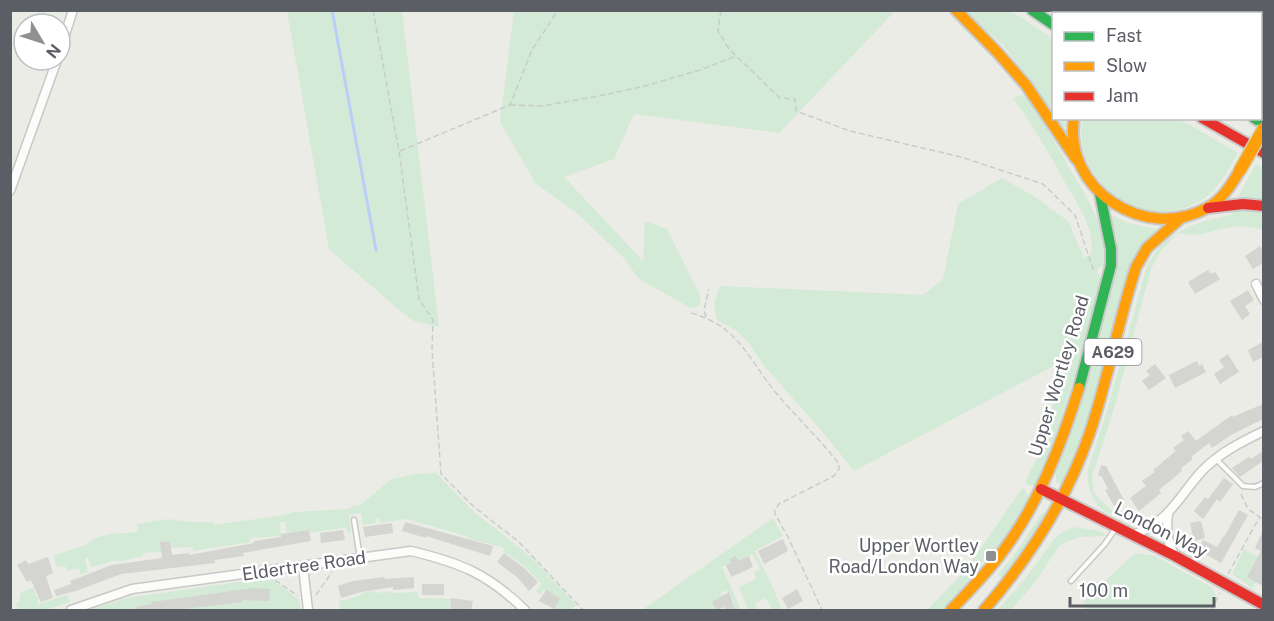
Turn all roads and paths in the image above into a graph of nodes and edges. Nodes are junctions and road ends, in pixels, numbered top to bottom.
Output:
1 (373, 10) edge
2 (558, 10) edge
3 (721, 10) edge
4 (956, 10) edge
5 (1032, 10) edge
6 (1052, 24) edge
7 (737, 56) junction
8 (53, 72) edge
9 (510, 105) junction
10 (1074, 120) edge
11 (1205, 120) edge
12 (1263, 126) edge
13 (399, 152) junction
14 (1263, 153) edge
15 (1076, 159) junction
16 (10, 191) edge
17 (1100, 194) junction
18 (1263, 206) edge
19 (1208, 207) junction
20 (1182, 217) junction
21 (1109, 272) junction
22 (1257, 284) dead end
23 (709, 289) dead end
24 (1263, 300) edge
25 (691, 314) dead end
26 (706, 318) junction
27 (1263, 430) edge
28 (1216, 459) junction
29 (1235, 479) junction
30 (1263, 483) edge
31 (1041, 489) junction
32 (1063, 501) junction
33 (1168, 513) junction
34 (1259, 518) junction
35 (354, 520) dead end
36 (1263, 520) edge
37 (1117, 527) junction
38 (1133, 535) junction
39 (1175, 556) junction
40 (360, 558) junction
41 (340, 561) junction
42 (303, 567) junction
43 (265, 572) junction
44 (1227, 579) junction
45 (1071, 581) dead end
46 (1263, 605) edge
47 (307, 607) edge
48 (71, 610) edge
49 (525, 610) edge
50 (583, 610) edge
51 (822, 610) edge
52 (951, 610) edge
53 (984, 610) edge
54 (1211, 610) edge

1 - 13 path
2 - 9 path
3 - 7 path
4 - 15 main road
5 - 6 main road
7 - 9 path
7 - 21 path
8 - 16 street
9 - 13 path
10 - 15 main road, A629
11 - 14 main road
12 - 19 main road, A629, bridge
13 - 50 path
15 - 17 main road, A629
17 - 20 main road, A629
17 - 21 main road, Upper Wortley Road / A629
18 - 19 main road
19 - 20 main road, A629
20 - 32 main road, A629
21 - 31 main road, Upper Wortley Road / A629
22 - 24 street
23 - 26 path
25 - 26 path
26 - 51 path
27 - 28 street
28 - 29 lane
28 - 33 street
29 - 30 lane
29 - 34 path
31 - 32 main road, London Way
31 - 52 main road, Upper Wortley Road / A629
32 - 37 main road, London Way
32 - 53 main road, A629
33 - 38 street
33 - 39 street
34 - 36 path
34 - 44 path
35 - 40 lane
37 - 38 main road, London Way
37 - 45 lane
38 - 39 main road, London Way
39 - 44 main road, London Way
40 - 41 street, Eldertree Road
40 - 49 street, Eldertree Road
41 - 42 street, Eldertree Road
41 - 47 path
42 - 43 street, Eldertree Road
42 - 47 street
43 - 47 path
43 - 48 street, Eldertree Road
44 - 46 main road, London Way
44 - 54 path

